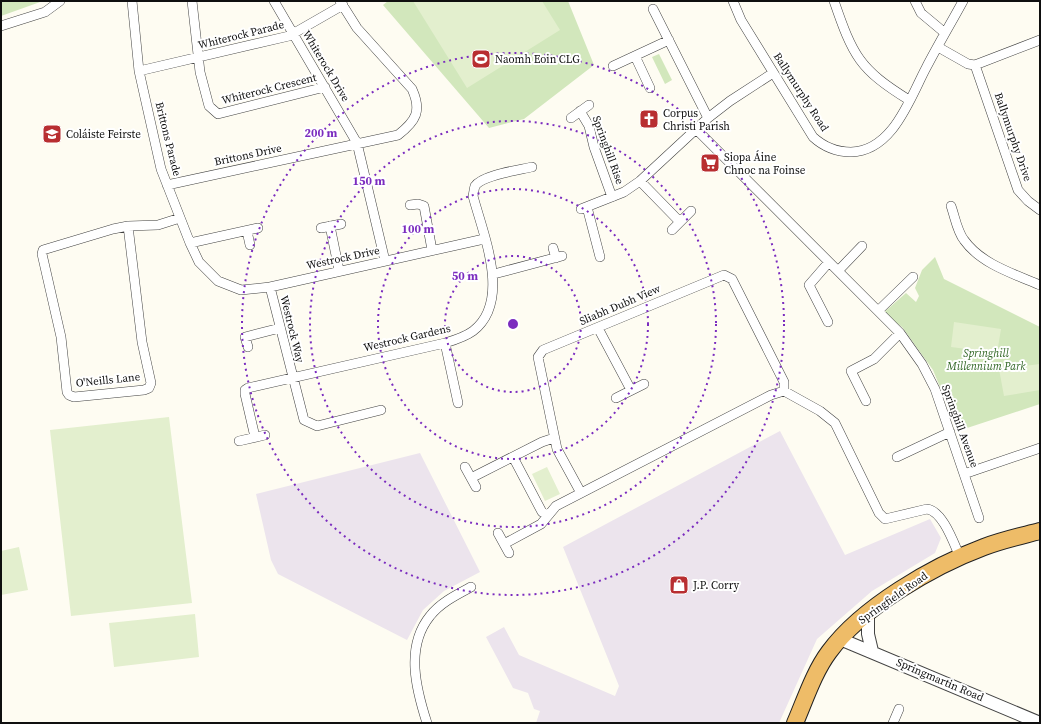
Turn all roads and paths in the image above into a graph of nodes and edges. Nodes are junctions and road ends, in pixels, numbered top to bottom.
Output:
1 (60, 1) edge
2 (132, 1) edge
3 (192, 1) edge
4 (274, 1) edge
5 (733, 1) edge
6 (834, 1) edge
7 (916, 1) edge
8 (963, 1) edge
9 (342, 3) edge
10 (653, 9) dead end
11 (1, 26) edge
12 (945, 33) junction
13 (293, 34) junction
14 (669, 40) junction
15 (1040, 40) edge
16 (938, 47) junction
17 (635, 56) junction
18 (198, 58) junction
19 (975, 65) junction
20 (613, 66) dead end
21 (139, 71) junction
22 (773, 73) junction
23 (325, 87) junction
24 (650, 88) dead end
25 (909, 100) junction
26 (589, 105) dead end
27 (580, 111) junction
28 (571, 118) dead end
29 (708, 118) junction
30 (696, 129) junction
31 (357, 143) junction
32 (532, 167) dead end
33 (640, 181) junction
34 (167, 185) junction
35 (612, 197) junction
36 (410, 205) dead end
37 (951, 206) dead end
38 (1040, 210) edge
39 (691, 211) dead end
40 (180, 218) junction
41 (680, 222) junction
42 (341, 224) dead end
43 (128, 226) junction
44 (258, 228) dead end
45 (672, 230) dead end
46 (247, 231) junction
47 (484, 239) junction
48 (190, 243) junction
49 (250, 245) dead end
50 (862, 246) dead end
51 (553, 248) dead end
52 (432, 250) junction
53 (600, 257) dead end
54 (384, 261) junction
55 (829, 262) junction
56 (339, 270) junction
57 (838, 271) junction
58 (494, 274) junction
59 (210, 275) joint
60 (913, 277) dead end
61 (1040, 285) edge
62 (270, 287) junction
63 (879, 310) junction
64 (828, 322) dead end
65 (280, 328) junction
66 (598, 328) junction
67 (900, 333) junction
68 (445, 343) junction
69 (248, 347) dead end
70 (292, 377) junction
71 (644, 384) dead end
72 (631, 390) junction
73 (784, 392) junction
74 (616, 398) dead end
75 (866, 402) dead end
76 (458, 403) dead end
77 (381, 410) dead end
78 (950, 432) junction
79 (265, 435) dead end
80 (255, 437) junction
81 (554, 438) junction
82 (239, 441) dead end
83 (1040, 448) edge
84 (513, 457) junction
85 (897, 457) dead end
86 (465, 467) dead end
87 (964, 474) junction
88 (471, 478) junction
89 (476, 487) dead end
90 (581, 493) junction
91 (548, 515) junction
92 (979, 518) dead end
93 (1040, 531) edge
94 (498, 533) dead end
95 (504, 544) junction
96 (509, 553) dead end
97 (960, 557) junction
98 (470, 587) dead end
99 (868, 613) junction
100 (840, 638) junction
101 (872, 651) junction
102 (899, 709) dead end
103 (427, 723) edge
104 (795, 723) edge
105 (893, 723) edge
106 (1040, 723) edge

1 - 11 street
2 - 21 street, Brittons Parade
3 - 18 street, Whiterock Crescent
4 - 13 street, Whiterock Drive
5 - 22 street, Ballymurphy Road
6 - 25 street
7 - 12 street
8 - 12 street, Ballymurphy Road
9 - 13 street, Whiterock Parade
9 - 31 street, Brittons Drive
10 - 14 street
12 - 16 street, Ballymurphy Road
13 - 18 street, Whiterock Parade
13 - 23 street, Whiterock Drive
14 - 17 street
14 - 29 street
15 - 19 street
16 - 19 street
16 - 25 street, Ballymurphy Road
17 - 20 street
17 - 24 street
18 - 21 street, Whiterock Parade
18 - 23 street, Whiterock Crescent
19 - 38 street, Ballymurphy Drive
21 - 34 street, Brittons Parade
22 - 25 street, Ballymurphy Road
22 - 29 street
23 - 31 street, Whiterock Drive
26 - 27 street, Springhill Rise
27 - 28 street, Springhill Rise
27 - 35 street, Springhill Rise
29 - 30 street
30 - 33 street
30 - 55 street, Springhill Avenue
31 - 34 street, Brittons Drive
31 - 54 street, Whiterock Drive
32 - 47 street, Westrock Gardens
33 - 35 street
33 - 41 street
34 - 40 street, Brittons Parade
35 - 53 street
36 - 52 street
37 - 61 street
39 - 41 street
40 - 43 street, O'Neills Lane
40 - 48 street, Brittons Parade
41 - 45 street
42 - 56 street
43 - 43 street, O'Neills Lane
44 - 46 street
46 - 48 street
46 - 49 street
47 - 52 street, Westrock Drive
47 - 58 street, Westrock Gardens
48 - 59 street, Brittons Parade
50 - 57 street
51 - 58 street
52 - 54 street, Westrock Drive
54 - 56 street, Westrock Drive
55 - 57 street, Springhill Avenue
55 - 64 street
56 - 62 street, Westrock Drive
57 - 63 street, Springhill Avenue
58 - 68 street, Westrock Gardens
59 - 62 street, Westrock Drive
60 - 63 street
62 - 65 street, Westrock Way
63 - 67 street, Springhill Avenue
65 - 69 street
65 - 70 street, Westrock Way
66 - 72 street
66 - 73 street, Sliabh Dubh View
66 - 81 street, Sliabh Dubh View
67 - 75 street
67 - 78 street, Springhill Avenue
68 - 70 street, Westrock Gardens
68 - 76 street
70 - 77 street, Westrock Way
70 - 80 street, Westrock Gardens
71 - 72 street
72 - 74 street
73 - 90 street
73 - 97 street
78 - 85 street
78 - 87 street, Springhill Avenue
79 - 80 street
80 - 82 street
81 - 84 street
81 - 90 street, Sliabh Dubh View
83 - 87 street
84 - 88 street
84 - 91 street
86 - 88 street
87 - 92 street, Springhill Avenue
88 - 89 street
90 - 91 street
91 - 95 street
93 - 97 highway, Springfield Road
94 - 95 street
95 - 96 street
97 - 99 highway, Springfield Road
98 - 103 street
99 - 100 highway, Springfield Road
99 - 101 street
100 - 101 street, Springmartin Road
100 - 104 highway, Springfield Road
101 - 106 street, Springmartin Road
102 - 105 street

